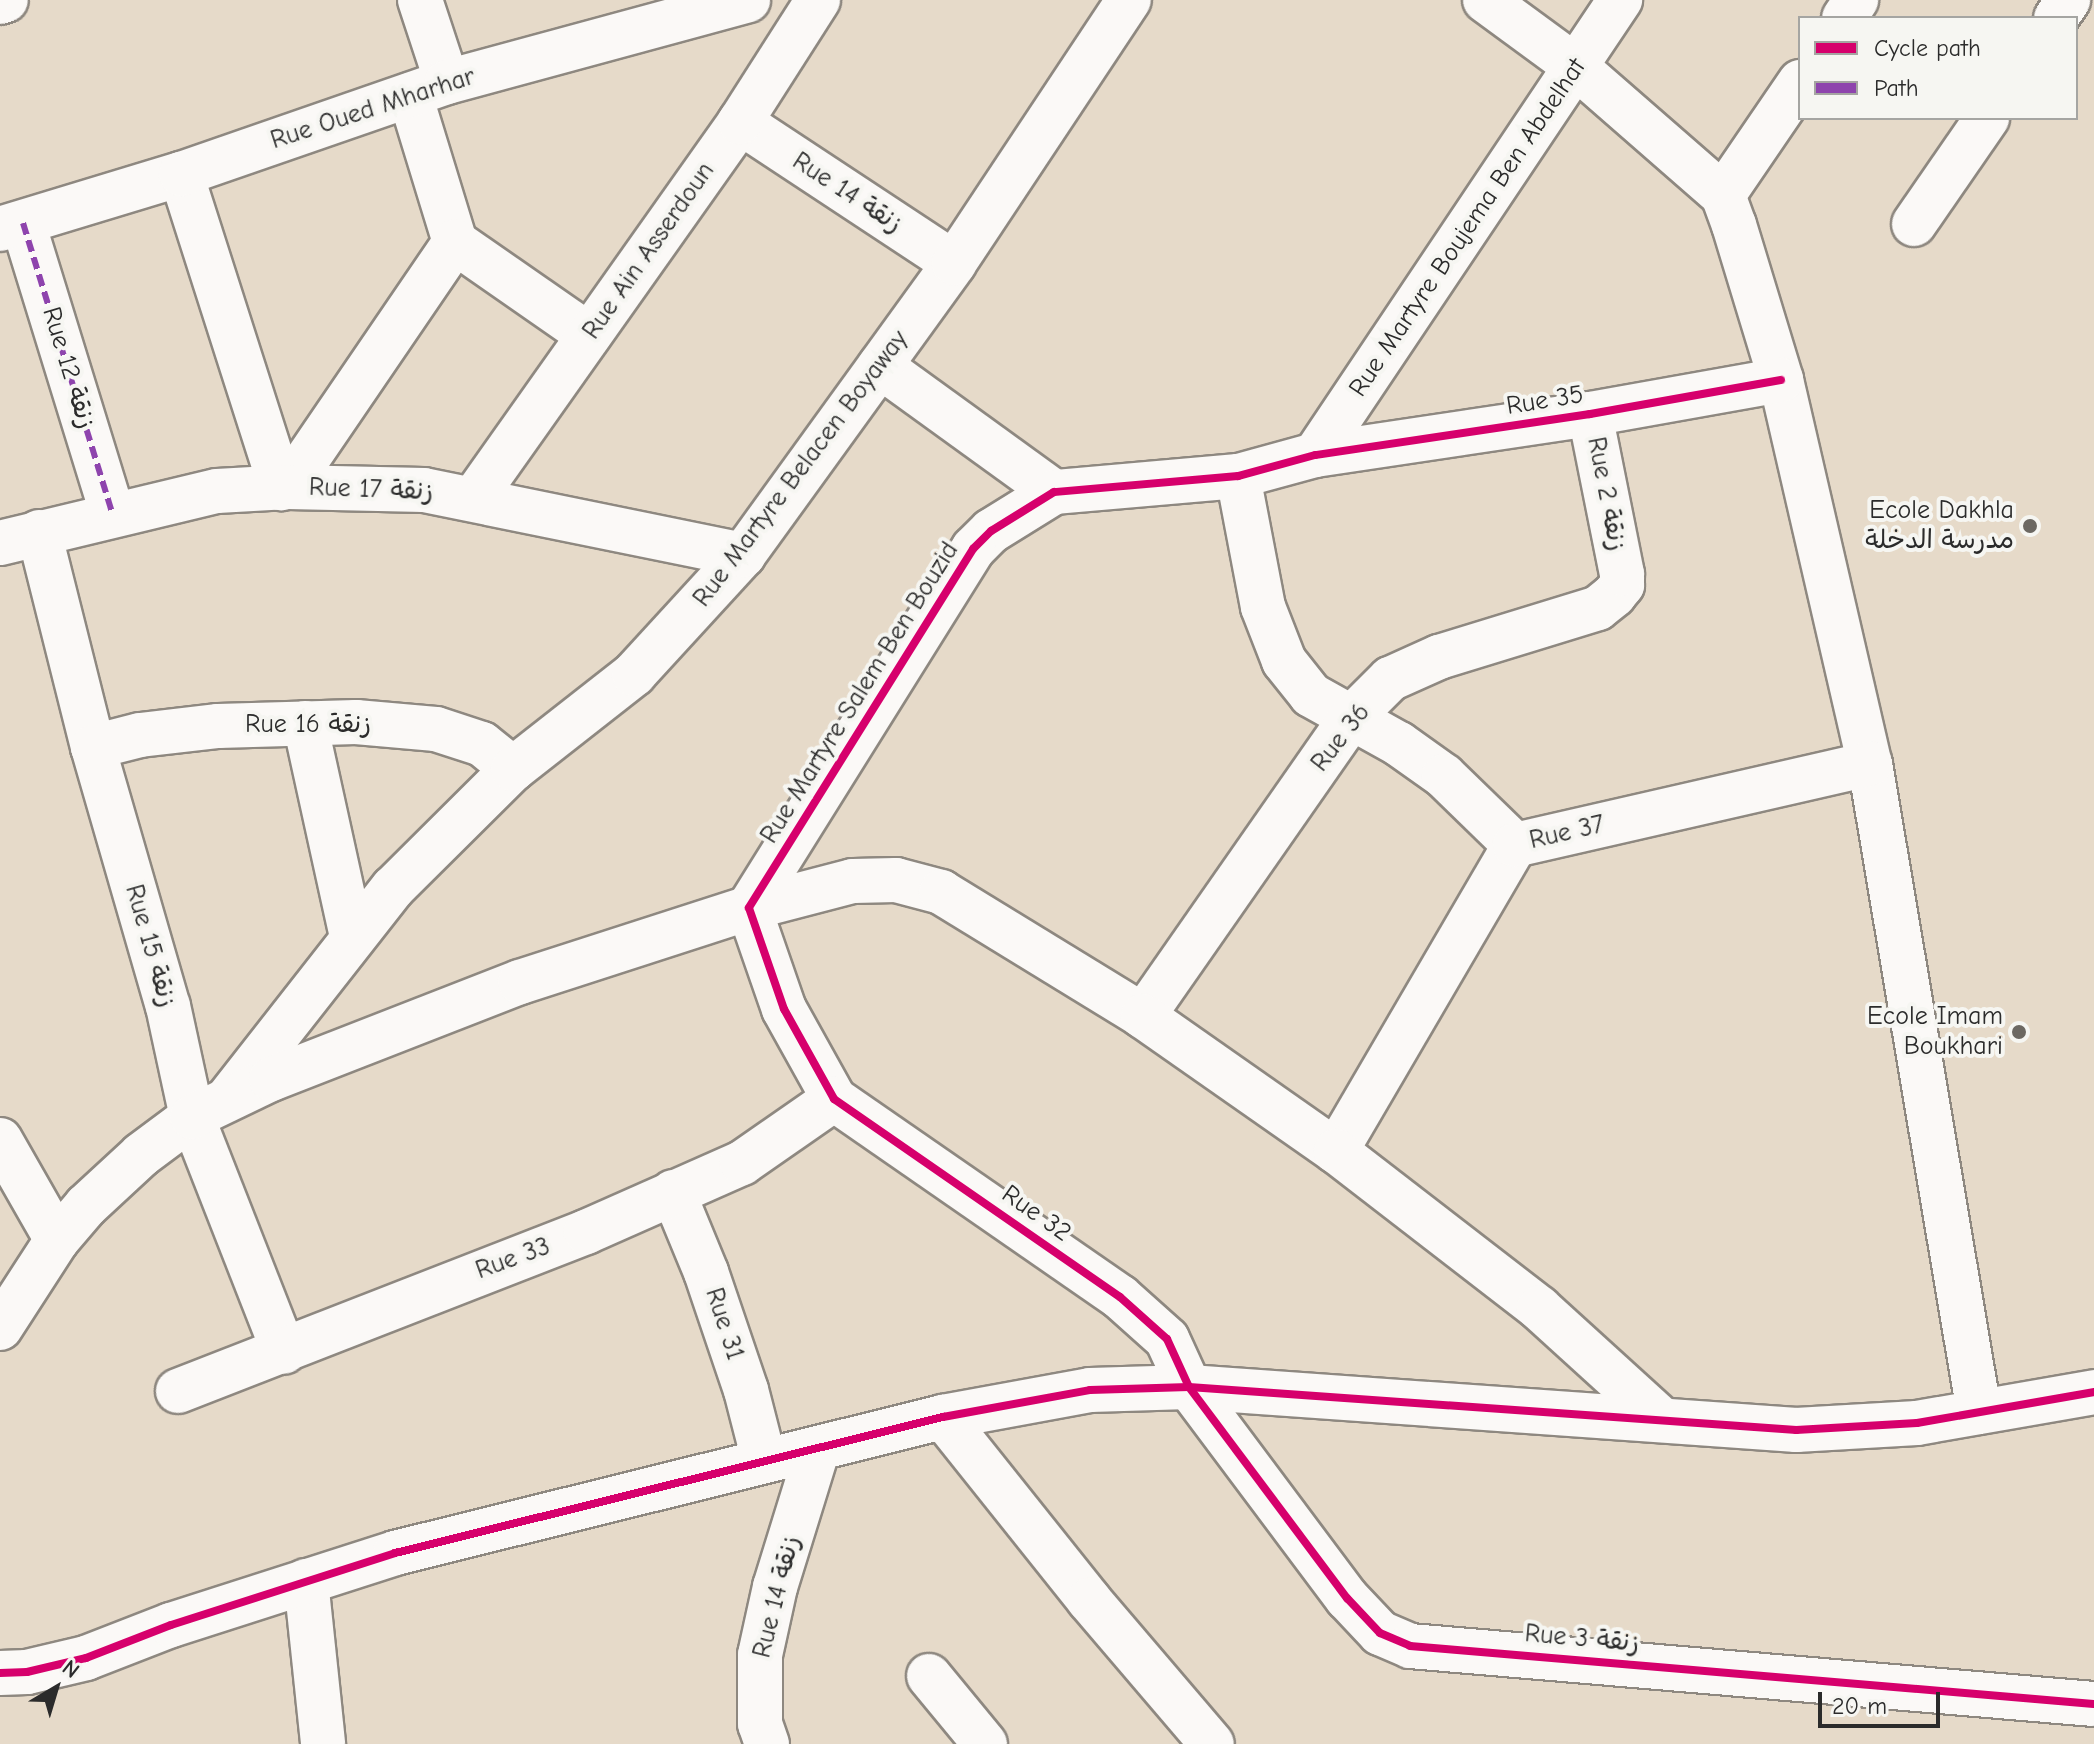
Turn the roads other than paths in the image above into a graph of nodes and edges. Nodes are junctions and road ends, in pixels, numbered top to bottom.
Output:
1 (6, 0) edge
2 (420, 0) edge
3 (748, 0) edge
4 (818, 0) edge
5 (1129, 0) edge
6 (1485, 0) edge
7 (1620, 0) edge
8 (0, 2) edge
9 (1575, 66) junction
10 (1798, 85) edge
11 (428, 88) junction
12 (1986, 120) edge
13 (740, 122) junction
14 (181, 174) junction
15 (1723, 195) junction
16 (1914, 224) dead end
17 (12, 226) edge
18 (455, 242) junction
19 (954, 263) junction
20 (589, 335) junction
21 (880, 366) junction
22 (1781, 380) junction
23 (1590, 414) junction
24 (1315, 455) junction
25 (1238, 476) junction
26 (284, 488) junction
27 (1054, 492) junction
28 (474, 498) junction
29 (112, 513) junction
30 (20, 538) edge
31 (743, 555) junction
32 (1622, 574) joint
33 (1350, 719) junction
34 (305, 723) junction
35 (93, 747) junction
36 (1870, 764) junction
37 (513, 769) junction
38 (1515, 845) junction
39 (749, 908) junction
40 (352, 937) junction
41 (1143, 1016) junction
42 (834, 1099) junction
43 (208, 1110) junction
44 (0, 1140) edge
45 (1336, 1151) junction
46 (673, 1192) junction
47 (57, 1240) junction
48 (0, 1328) edge
49 (284, 1352) junction
50 (1189, 1387) junction
51 (178, 1391) dead end
52 (2094, 1392) edge
53 (1979, 1412) junction
54 (943, 1417) junction
55 (1662, 1420) junction
56 (817, 1451) junction
57 (764, 1460) junction
58 (306, 1581) junction
59 (0, 1673) edge
60 (929, 1676) dead end
61 (2094, 1704) edge
62 (323, 1744) edge
63 (767, 1744) edge
64 (985, 1744) edge
65 (1212, 1744) edge

1 - 8 street
2 - 11 street
3 - 11 street, Rue Oued Mharhar
4 - 13 street, Rue Ain Asserdoun
5 - 19 street, Rue Martyre Belacen Boyaway
6 - 9 street
7 - 9 street, Rue Martyre Boujema Ben Abdelhat
9 - 15 street
9 - 24 street, Rue Martyre Boujema Ben Abdelhat
10 - 15 street
11 - 14 street, Rue Oued Mharhar
11 - 18 street
12 - 16 street
13 - 19 street, Rue 14 زنقة
13 - 20 street, Rue Ain Asserdoun
14 - 17 street, Rue Oued Mharhar
14 - 26 street
15 - 22 street
17 - 29 street, Rue 12 زنقة
18 - 20 street
18 - 26 street
19 - 21 street, Rue Martyre Belacen Boyaway
20 - 28 street, Rue Ain Asserdoun
21 - 27 street
21 - 31 street, Rue Martyre Belacen Boyaway
22 - 23 street, Rue 35
22 - 36 street
23 - 24 street, Rue 35
23 - 32 street, Rue 2 زنقة
24 - 25 street, Rue Martyre Salem Ben Bouzid
25 - 27 street, Rue Martyre Salem Ben Bouzid
25 - 33 street
26 - 28 street, Rue 17 زنقة
26 - 29 street, Rue 17 زنقة
27 - 39 street, Rue Martyre Salem Ben Bouzid
28 - 31 street, Rue 17 زنقة
29 - 30 street, Rue 17 زنقة
30 - 35 street, Rue 15 زنقة
31 - 37 street, Rue Martyre Belacen Boyaway
32 - 33 street, Rue 36
33 - 38 street
33 - 41 street, Rue 36
34 - 35 street, Rue 16 زنقة
34 - 37 street, Rue 16 زنقة
34 - 40 street
35 - 43 street, Rue 15 زنقة
36 - 38 street, Rue 37
36 - 53 street
37 - 40 street, Rue Martyre Belacen Boyaway
38 - 45 street, Rue 37
39 - 41 street
39 - 42 street
39 - 43 street
40 - 43 street, Rue Martyre Belacen Boyaway
41 - 45 street
42 - 46 street, Rue 33
42 - 50 street, Rue 32
43 - 47 street
43 - 49 street, Rue 15 زنقة
44 - 47 street
45 - 55 street
46 - 49 street, Rue 33
46 - 57 street, Rue 31
47 - 48 street
49 - 51 street, Rue 33
50 - 54 street
50 - 55 street
50 - 61 street, Rue 3 زنقة
52 - 53 street
53 - 55 street
54 - 56 street
54 - 65 street
56 - 57 street
56 - 63 street, Rue 14 زنقة
57 - 58 street
58 - 59 street
58 - 62 street
60 - 64 street

